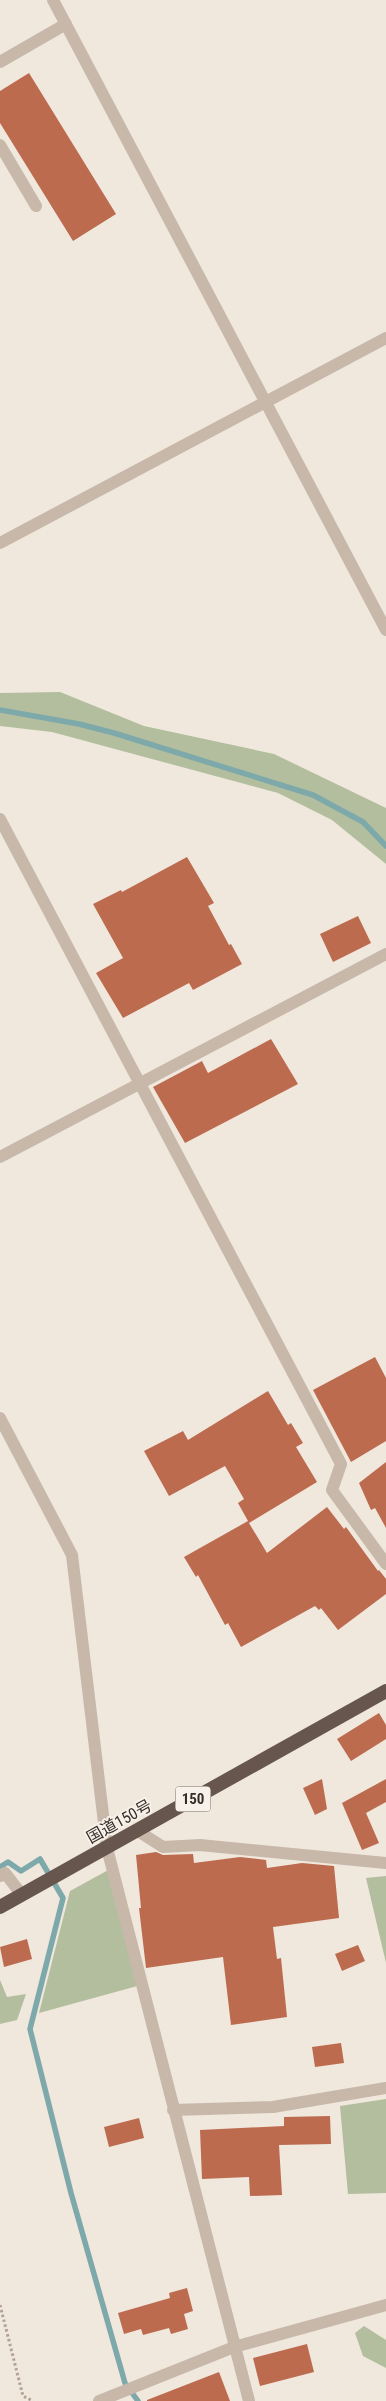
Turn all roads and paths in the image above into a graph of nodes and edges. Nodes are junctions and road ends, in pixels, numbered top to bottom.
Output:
1 (53, 0) edge
2 (66, 24) junction
3 (0, 62) edge
4 (0, 146) edge
5 (36, 206) dead end
6 (386, 338) edge
7 (266, 402) junction
8 (0, 543) edge
9 (386, 630) edge
10 (0, 819) edge
11 (6, 844) edge
12 (386, 954) edge
13 (140, 1084) junction
14 (0, 1157) edge
15 (0, 1418) edge
16 (386, 1564) edge
17 (386, 1691) edge
18 (138, 1831) junction
19 (107, 1848) junction
20 (386, 1863) edge
21 (0, 1876) edge
22 (22, 1895) junction
23 (0, 1907) edge
24 (386, 2088) edge
25 (173, 2110) junction
26 (0, 2305) edge
27 (386, 2305) edge
28 (234, 2347) junction
29 (32, 2401) edge
30 (100, 2401) edge
31 (249, 2401) edge

1 - 2 street
2 - 3 street
2 - 7 street
4 - 5 street
6 - 7 street
7 - 8 street
7 - 9 street
10 - 11 street
11 - 13 street
12 - 13 street
13 - 14 street
13 - 16 street
15 - 19 street
17 - 18 highway, 国道150号 / 150
18 - 19 highway, 国道150号 / 150
18 - 20 street
19 - 22 highway, 国道150号 / 150
19 - 25 street
21 - 22 street
22 - 23 highway, 国道150号 / 150
24 - 25 street
25 - 28 street
26 - 29 path
27 - 28 street
28 - 30 street
28 - 31 street

